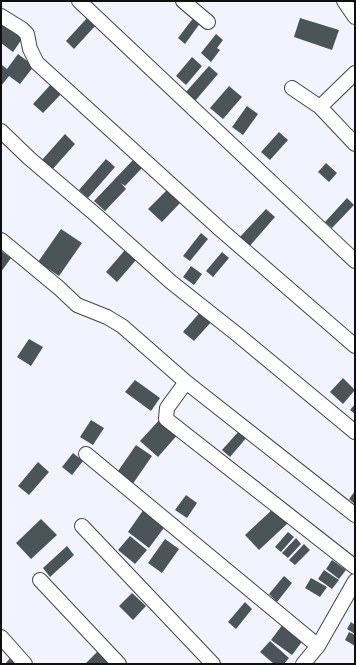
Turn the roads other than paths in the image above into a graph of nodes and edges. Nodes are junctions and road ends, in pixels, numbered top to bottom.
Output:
1 (79, 1) edge
2 (183, 1) edge
3 (344, 1) edge
4 (1, 16) edge
5 (355, 17) edge
6 (208, 22) dead end
7 (354, 78) edge
8 (292, 88) dead end
9 (320, 107) junction
10 (1, 131) edge
11 (355, 144) edge
12 (1, 240) edge
13 (355, 261) edge
14 (355, 346) edge
15 (186, 382) junction
16 (355, 432) edge
17 (86, 454) dead end
18 (355, 516) edge
19 (82, 526) dead end
20 (355, 567) edge
21 (40, 580) dead end
22 (355, 581) edge
23 (1, 638) edge
24 (318, 646) junction
25 (25, 664) edge
26 (119, 664) edge
27 (213, 664) edge
28 (303, 664) edge

1 - 13 street
2 - 6 street
3 - 5 street
4 - 14 street
7 - 9 street
8 - 9 street
9 - 11 street
10 - 16 street
12 - 15 street
15 - 18 street
15 - 20 street
17 - 24 street
19 - 27 street
21 - 26 street
22 - 24 street
23 - 25 street
24 - 28 street

